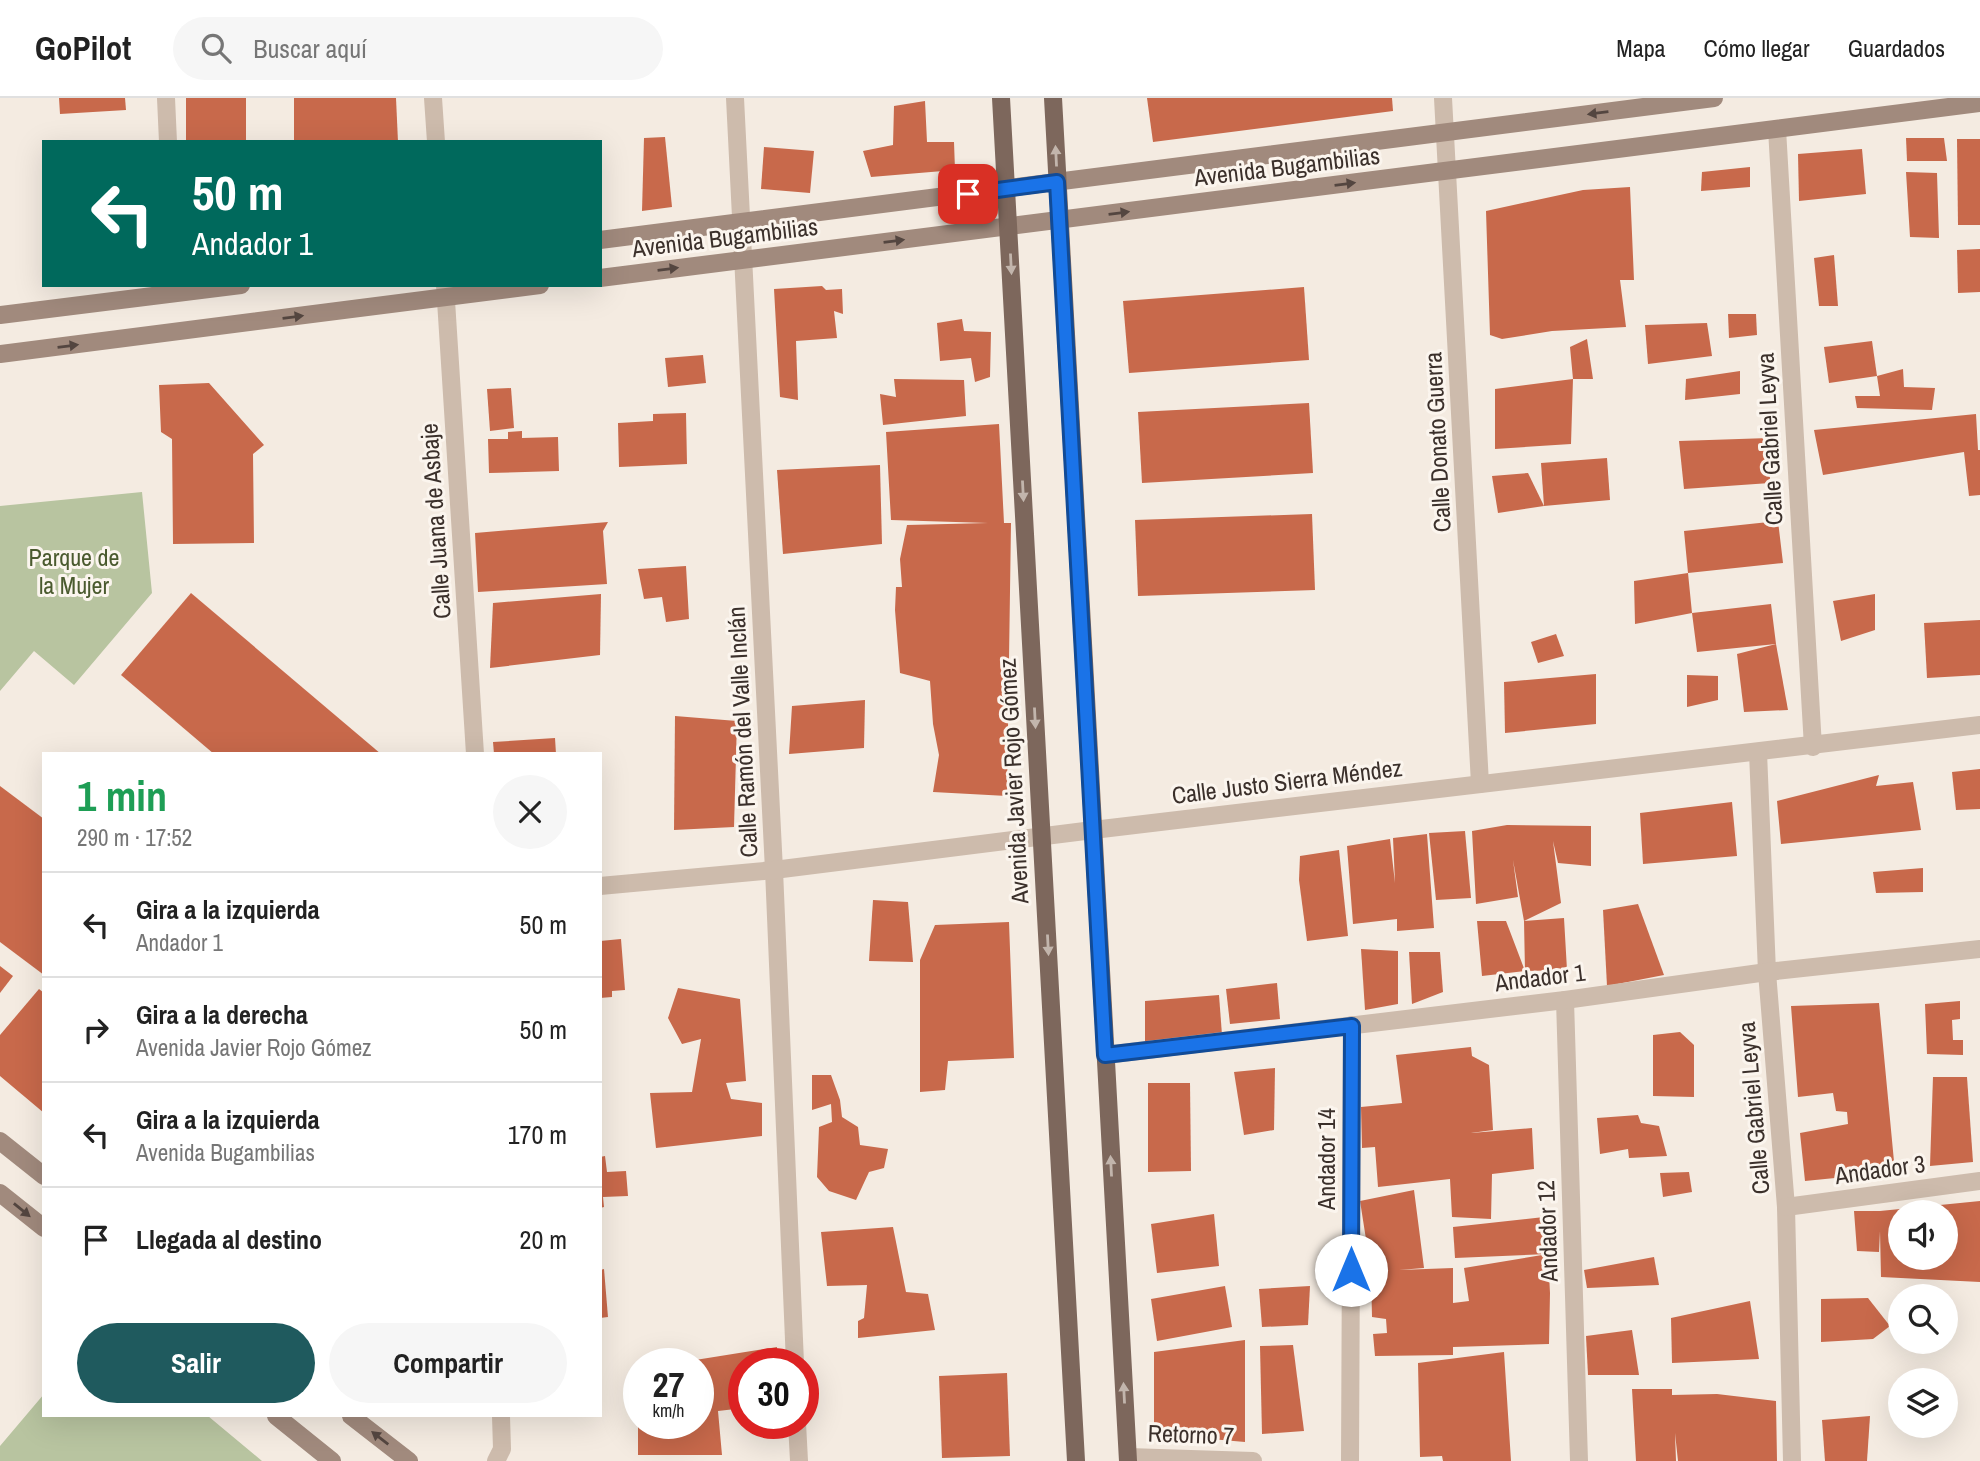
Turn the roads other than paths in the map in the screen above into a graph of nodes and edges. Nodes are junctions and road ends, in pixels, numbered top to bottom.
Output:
1 (166, 98) edge
2 (433, 98) edge
3 (735, 98) edge
4 (1001, 98) edge
5 (1053, 98) edge
6 (1443, 98) edge
7 (1714, 98) edge
8 (1980, 103) edge
9 (1777, 129) junction
10 (1445, 132) junction
11 (169, 140) edge
12 (436, 140) edge
13 (1449, 170) junction
14 (1057, 182) junction
15 (1007, 189) junction
16 (1059, 220) junction
17 (741, 222) junction
18 (1008, 227) junction
19 (602, 240) edge
20 (744, 260) junction
21 (602, 278) edge
22 (208, 287) edge
23 (509, 287) edge
24 (176, 289) edge
25 (446, 291) edge
26 (0, 315) edge
27 (0, 354) edge
28 (1980, 725) edge
29 (1813, 747) junction
30 (475, 752) edge
31 (1758, 752) junction
32 (1480, 784) junction
33 (1093, 830) junction
34 (1042, 838) junction
35 (774, 870) junction
36 (602, 886) edge
37 (1980, 949) edge
38 (1767, 972) junction
39 (1565, 1000) junction
40 (1352, 1026) junction
41 (1105, 1055) junction
42 (2, 1147) edge
43 (42, 1175) edge
44 (1980, 1181) edge
45 (0, 1193) edge
46 (1786, 1207) junction
47 (42, 1226) edge
48 (794, 1348) edge
49 (277, 1417) edge
50 (352, 1417) edge
51 (501, 1417) edge
52 (798, 1439) edge
53 (1128, 1459) edge
54 (332, 1461) edge
55 (409, 1461) edge
56 (496, 1461) edge
57 (799, 1461) edge
58 (1076, 1461) edge
59 (1253, 1461) edge
60 (1350, 1461) edge
61 (1579, 1461) edge
62 (1792, 1461) edge

1 - 11 street
2 - 12 street
3 - 17 street, Calle Ramón del Valle Inclán
4 - 15 main road, Avenida Javier Rojo Gómez
14 -> 5 main road
6 - 10 street, Calle Donato Guerra
7 -> 10 main road, Avenida Bugambilias
8 - 9 main road, Avenida Bugambilias
9 - 13 main road, Avenida Bugambilias
9 - 29 street, Calle Gabriel Leyva
10 - 13 street, Calle Donato Guerra
10 - 14 main road, Avenida Bugambilias
16 -> 13 main road, Avenida Bugambilias
13 - 32 street, Calle Donato Guerra
14 - 15 main road, Avenida Bugambilias
14 - 16 main road
15 - 17 main road, Avenida Bugambilias
15 - 18 main road, Avenida Javier Rojo Gómez
16 - 18 main road, Avenida Bugambilias
16 - 33 main road
17 - 19 main road, Avenida Bugambilias
17 - 20 street, Calle Ramón del Valle Inclán
20 -> 18 main road, Avenida Bugambilias
18 -> 34 main road, Avenida Javier Rojo Gómez
21 -> 20 main road, Avenida Bugambilias
20 - 35 street, Calle Ramón del Valle Inclán
22 - 24 main road
23 - 25 main road
24 - 26 main road
27 -> 25 main road
25 - 30 street, Calle Juana de Asbaje
28 - 29 street, Calle Justo Sierra Méndez
29 - 31 street, Calle Justo Sierra Méndez
31 - 32 street, Calle Justo Sierra Méndez
31 - 38 street, Calle Gabriel Leyva
32 - 33 street, Calle Justo Sierra Méndez
33 - 34 street, Calle Justo Sierra Méndez
33 - 41 main road
34 - 35 street, Calle Justo Sierra Méndez
34 -> 58 main road, Avenida Javier Rojo Gómez
35 - 36 street, Calle Justo Sierra Méndez
35 - 48 street, Calle Ramón del Valle Inclán
37 - 38 street, Andador 1
38 - 39 street, Andador 1
38 - 46 street, Calle Gabriel Leyva
39 - 40 street, Andador 1
39 - 61 street, Andador 12
40 - 41 street, Andador 1
40 - 60 street, Andador 14
53 -> 41 main road
42 - 43 main road
44 - 46 street, Andador 3
45 -> 47 main road
46 - 62 street, Calle Gabriel Leyva
49 - 54 main road
55 -> 50 main road
51 - 56 street
52 - 57 street
53 - 59 street, Retorno 7

